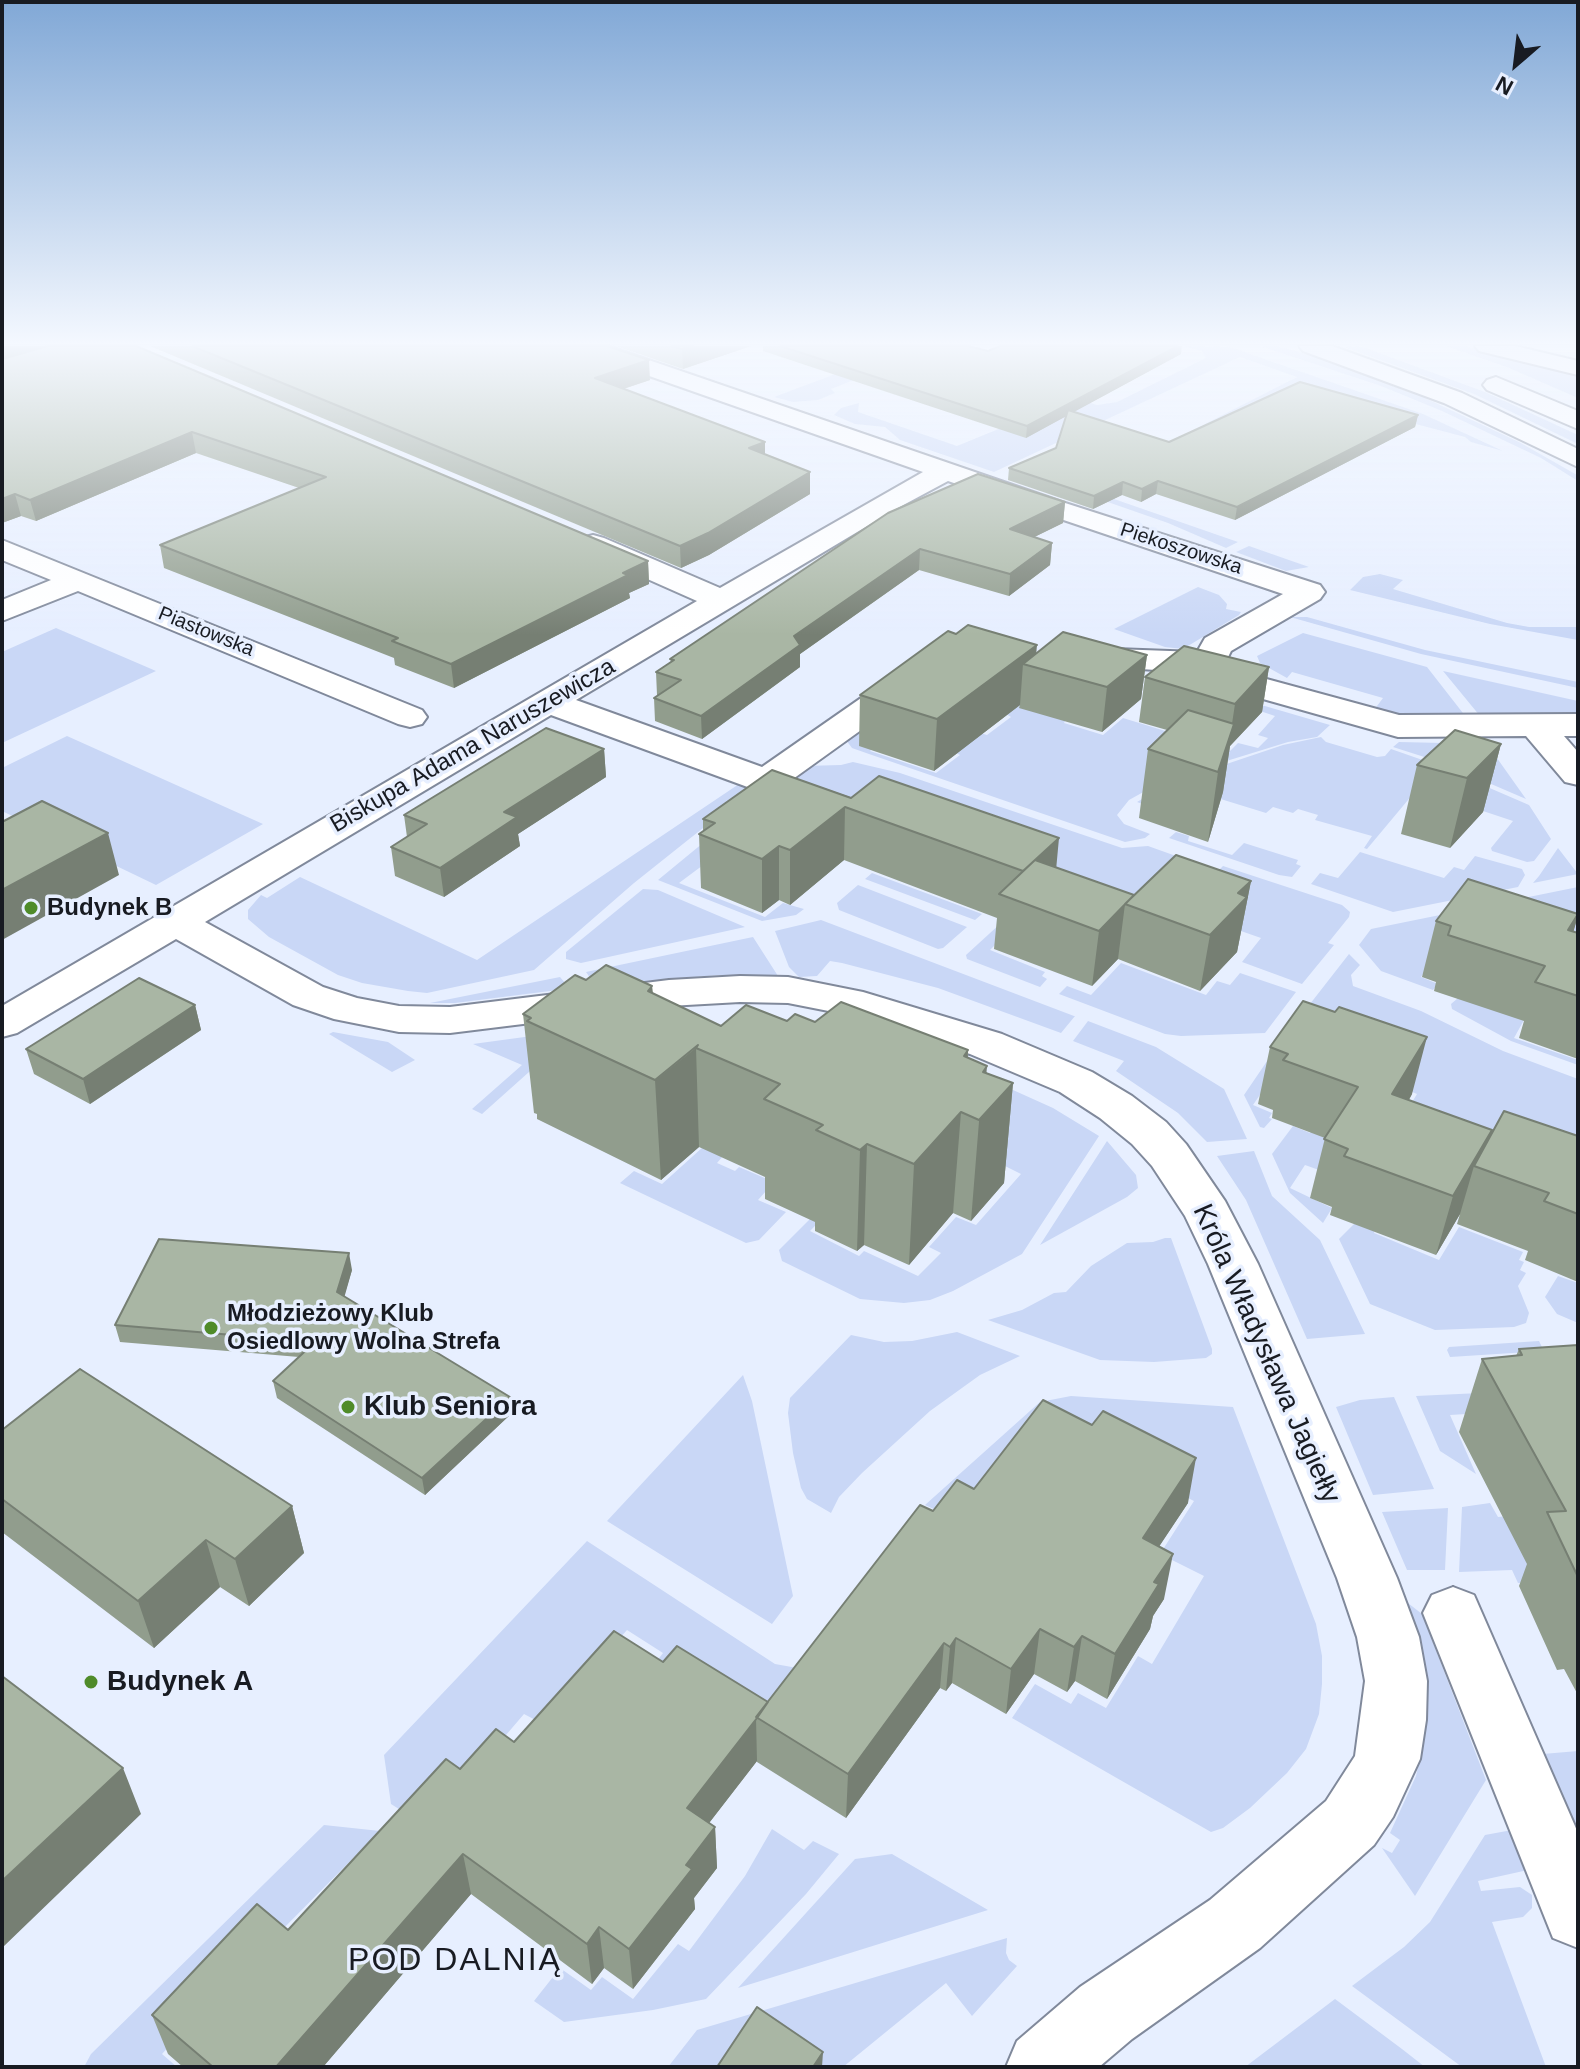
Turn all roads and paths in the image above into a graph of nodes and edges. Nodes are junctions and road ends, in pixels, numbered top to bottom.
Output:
1 (865, 443) edge
2 (1545, 443) edge
3 (1578, 459) edge
4 (947, 471) junction
5 (567, 533) edge
6 (2, 549) edge
7 (78, 580) junction
8 (722, 600) junction
9 (2, 611) edge
10 (1065, 657) edge
11 (1214, 663) junction
12 (933, 664) edge
13 (548, 702) junction
14 (410, 717) dead end
15 (1578, 725) edge
16 (1536, 726) junction
17 (1578, 774) edge
18 (174, 921) junction
19 (2, 1024) edge
20 (1453, 1613) dead end
21 (1578, 1914) edge
22 (1043, 2067) edge

1 - 4 street, Piekoszowska
2 - 3 street
4 - 8 street, Biskupa Adama Naruszewicza
4 - 11 street, Piekoszowska
5 - 8 street
6 - 7 street, Piastowska
7 - 9 street
7 - 14 street, Piastowska
8 - 13 street, Biskupa Adama Naruszewicza
10 - 11 street
11 - 16 street
12 - 13 street
13 - 18 street, Biskupa Adama Naruszewicza
15 - 16 street
16 - 17 street
18 - 19 street, Biskupa Adama Naruszewicza
18 - 22 street, Króla Władysława Jagiełły
20 - 21 street

